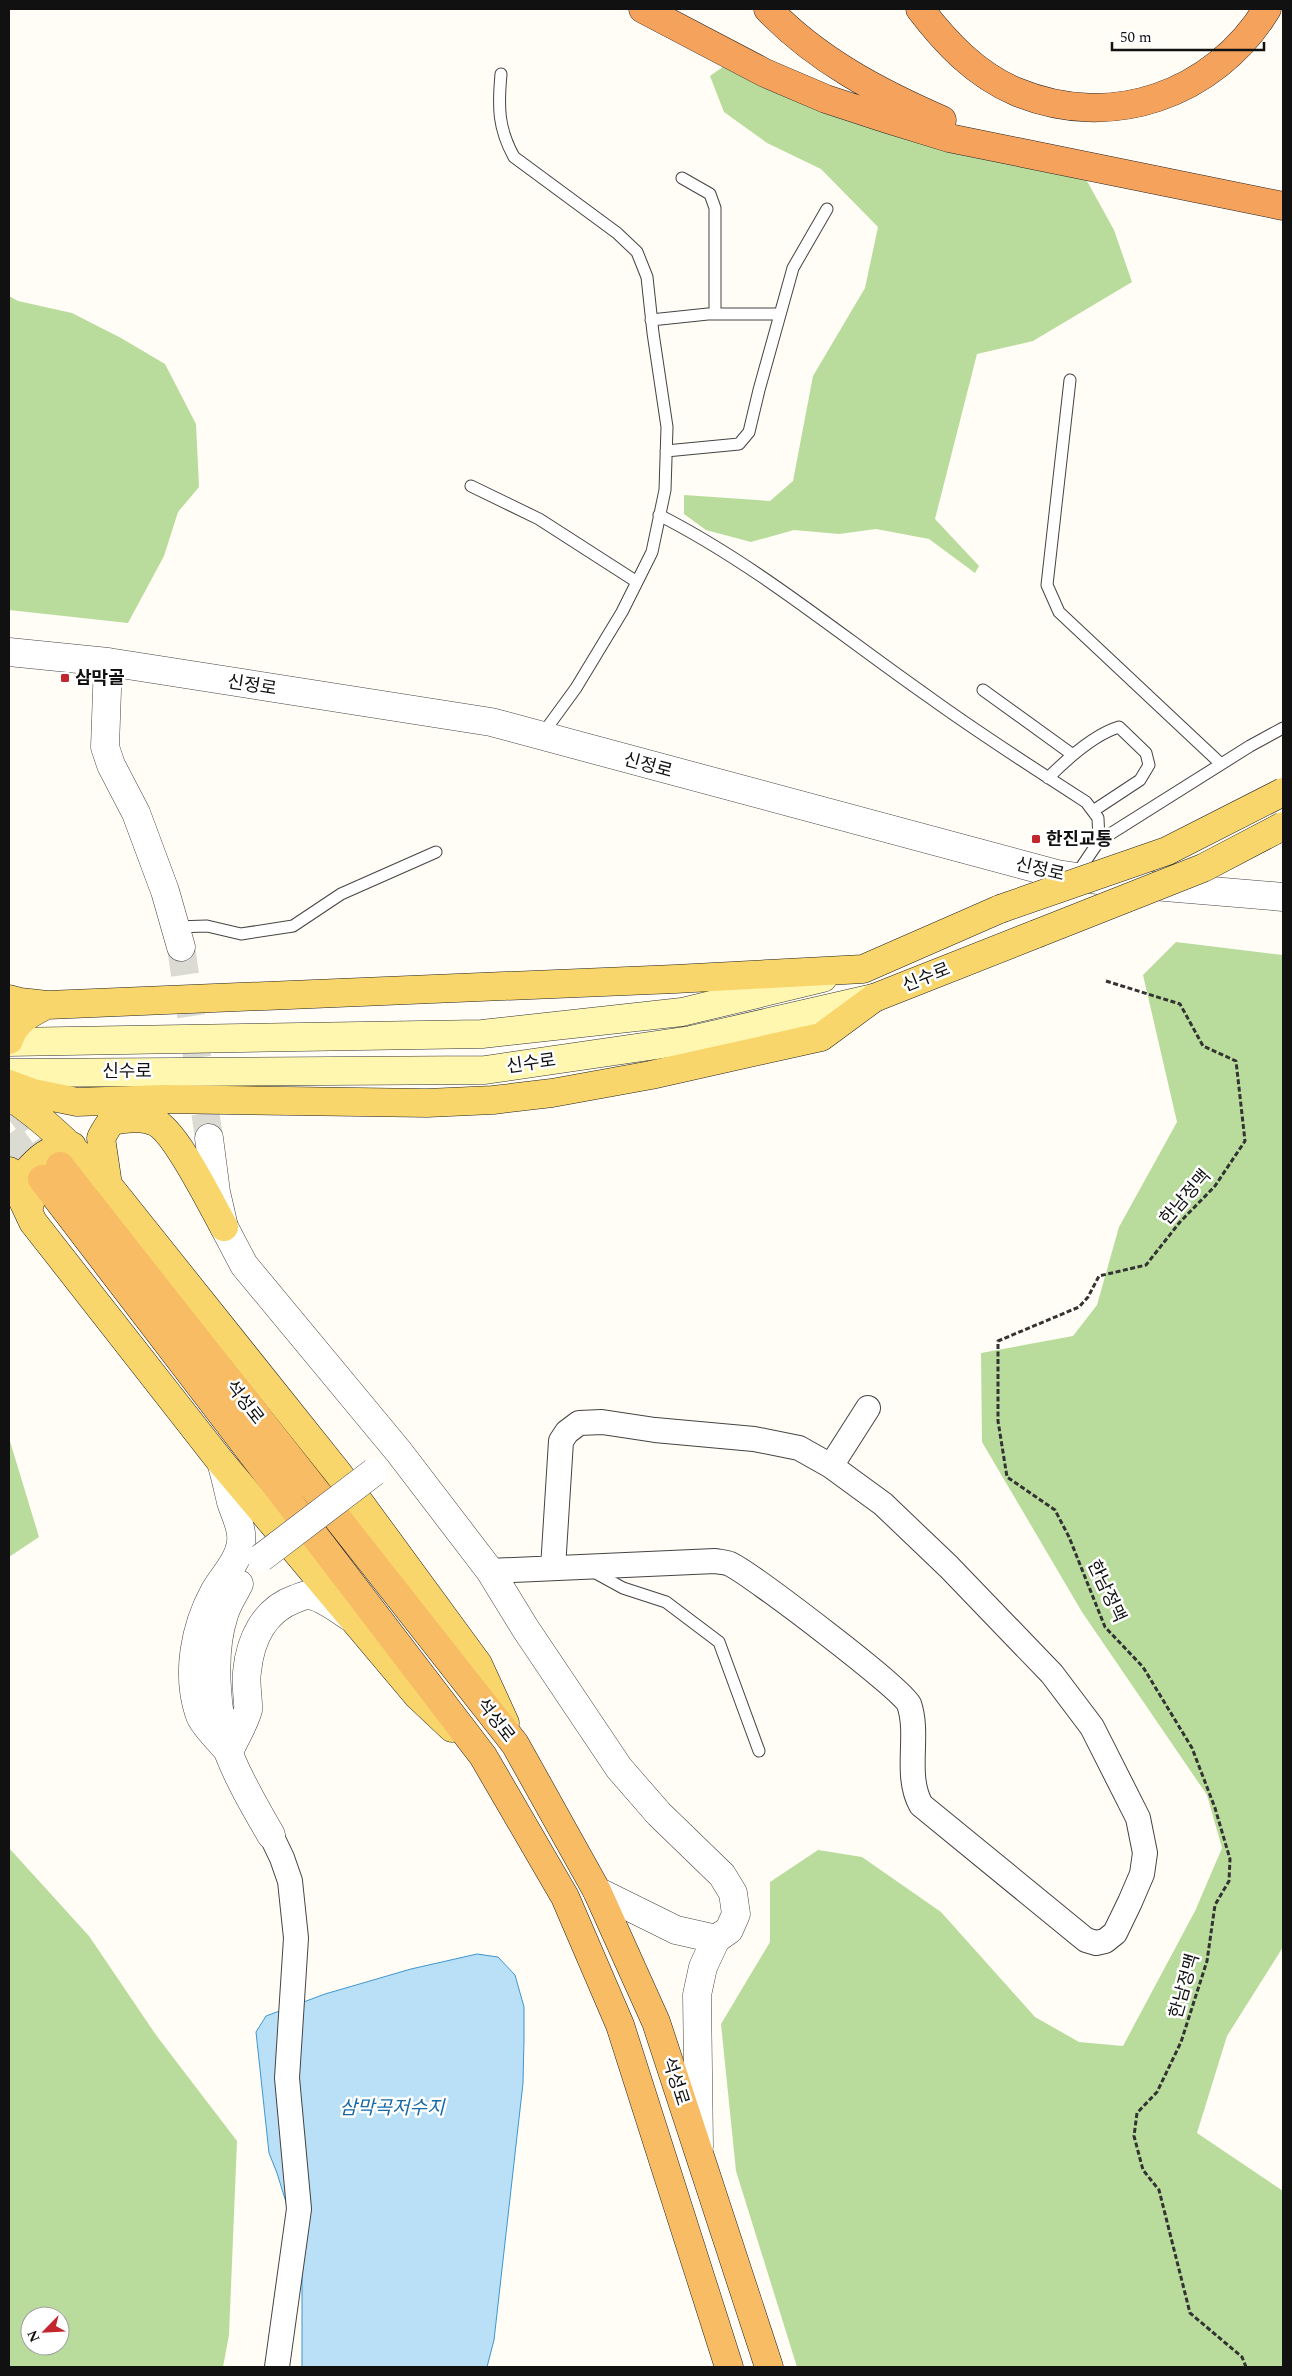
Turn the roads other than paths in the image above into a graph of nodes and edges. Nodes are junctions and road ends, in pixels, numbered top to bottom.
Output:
1 (643, 9) edge
2 (768, 9) edge
3 (920, 9) edge
4 (1267, 9) edge
5 (501, 74) dead end
6 (1038, 155) junction
7 (682, 178) dead end
8 (1283, 206) edge
9 (827, 209) dead end
10 (715, 314) junction
11 (780, 314) junction
12 (651, 320) junction
13 (1070, 380) dead end
14 (666, 452) junction
15 (471, 486) dead end
16 (659, 516) junction
17 (637, 582) junction
18 (9, 652) edge
19 (108, 662) junction
20 (983, 690) dead end
21 (1283, 728) edge
22 (541, 736) junction
23 (1073, 755) junction
24 (1220, 764) junction
25 (1048, 778) junction
26 (1283, 792) edge
27 (1093, 811) junction
28 (1283, 826) edge
29 (1099, 840) junction
30 (436, 852) dead end
31 (1075, 877) junction
32 (1283, 897) edge
33 (178, 937) joint
34 (863, 968) junction
35 (874, 998) junction
36 (9, 999) edge
37 (47, 1005) junction
38 (9, 1041) edge
39 (9, 1073) edge
40 (9, 1084) edge
41 (9, 1096) edge
42 (163, 1099) junction
43 (111, 1121) junction
44 (208, 1138) tunnel mouth
45 (58, 1164) junction
46 (9, 1171) edge
47 (108, 1185) junction
48 (9, 1203) edge
49 (33, 1222) junction
50 (224, 1226) junction
51 (868, 1408) dead end
52 (399, 1452) junction
53 (222, 1462) junction
54 (832, 1466) junction
55 (584, 1567) junction
56 (553, 1568) junction
57 (490, 1571) junction
58 (353, 1620) junction
59 (515, 1744) junction
60 (759, 1751) dead end
61 (228, 1752) junction
62 (483, 1756) junction
63 (271, 1835) joint
64 (598, 1890) junction
65 (716, 1939) junction
66 (699, 2153) junction
67 (277, 2367) edge
68 (729, 2367) edge
69 (769, 2367) edge

1 - 6 highway
2 - 6 highway
3 - 4 highway
5 - 12 lane
6 - 8 highway
7 - 10 lane
9 - 11 lane
10 - 11 lane
10 - 12 lane
11 - 14 lane
12 - 14 lane
13 - 24 lane
14 - 16 lane
15 - 17 lane
16 - 17 lane
16 - 25 lane
17 - 22 lane
18 - 19 street, 신정로
19 - 22 street, 신정로
19 - 33 street
20 - 23 lane
21 - 24 lane
22 - 31 street, 신정로
23 - 25 lane
23 - 27 lane
24 - 29 lane
25 - 27 lane
26 - 34 main road, 신수로, bridge
27 - 29 lane
28 - 35 main road, 신수로, bridge
29 - 31 lane
30 - 33 lane
31 - 32 street, 신정로
34 - 37 main road
34 - 38 main road, 신수로
35 - 39 main road, 신수로
35 - 42 main road
36 - 37 main road
37 - 38 main road
40 - 42 main road
41 - 45 main road
42 - 43 main road
43 - 47 main road
43 - 50 main road
44 - 50 street
45 - 47 main road
45 - 49 main road
45 - 59 highway, 석성로
45 - 62 highway, 석성로
46 - 49 main road
47 - 59 main road
48 - 49 main road
49 - 53 main road
50 - 52 street
51 - 54 street
52 - 57 street
52 - 61 street, bridge
53 - 58 main road
53 - 61 street
54 - 55 street
54 - 56 street
55 - 56 street
55 - 60 lane
56 - 57 street
57 - 65 street
58 - 61 street
58 - 62 main road
59 - 64 highway, 석성로
61 - 63 street
62 - 68 highway, 석성로
63 - 67 street
64 - 65 street
64 - 66 highway, 석성로
65 - 66 street
66 - 69 highway, 석성로

